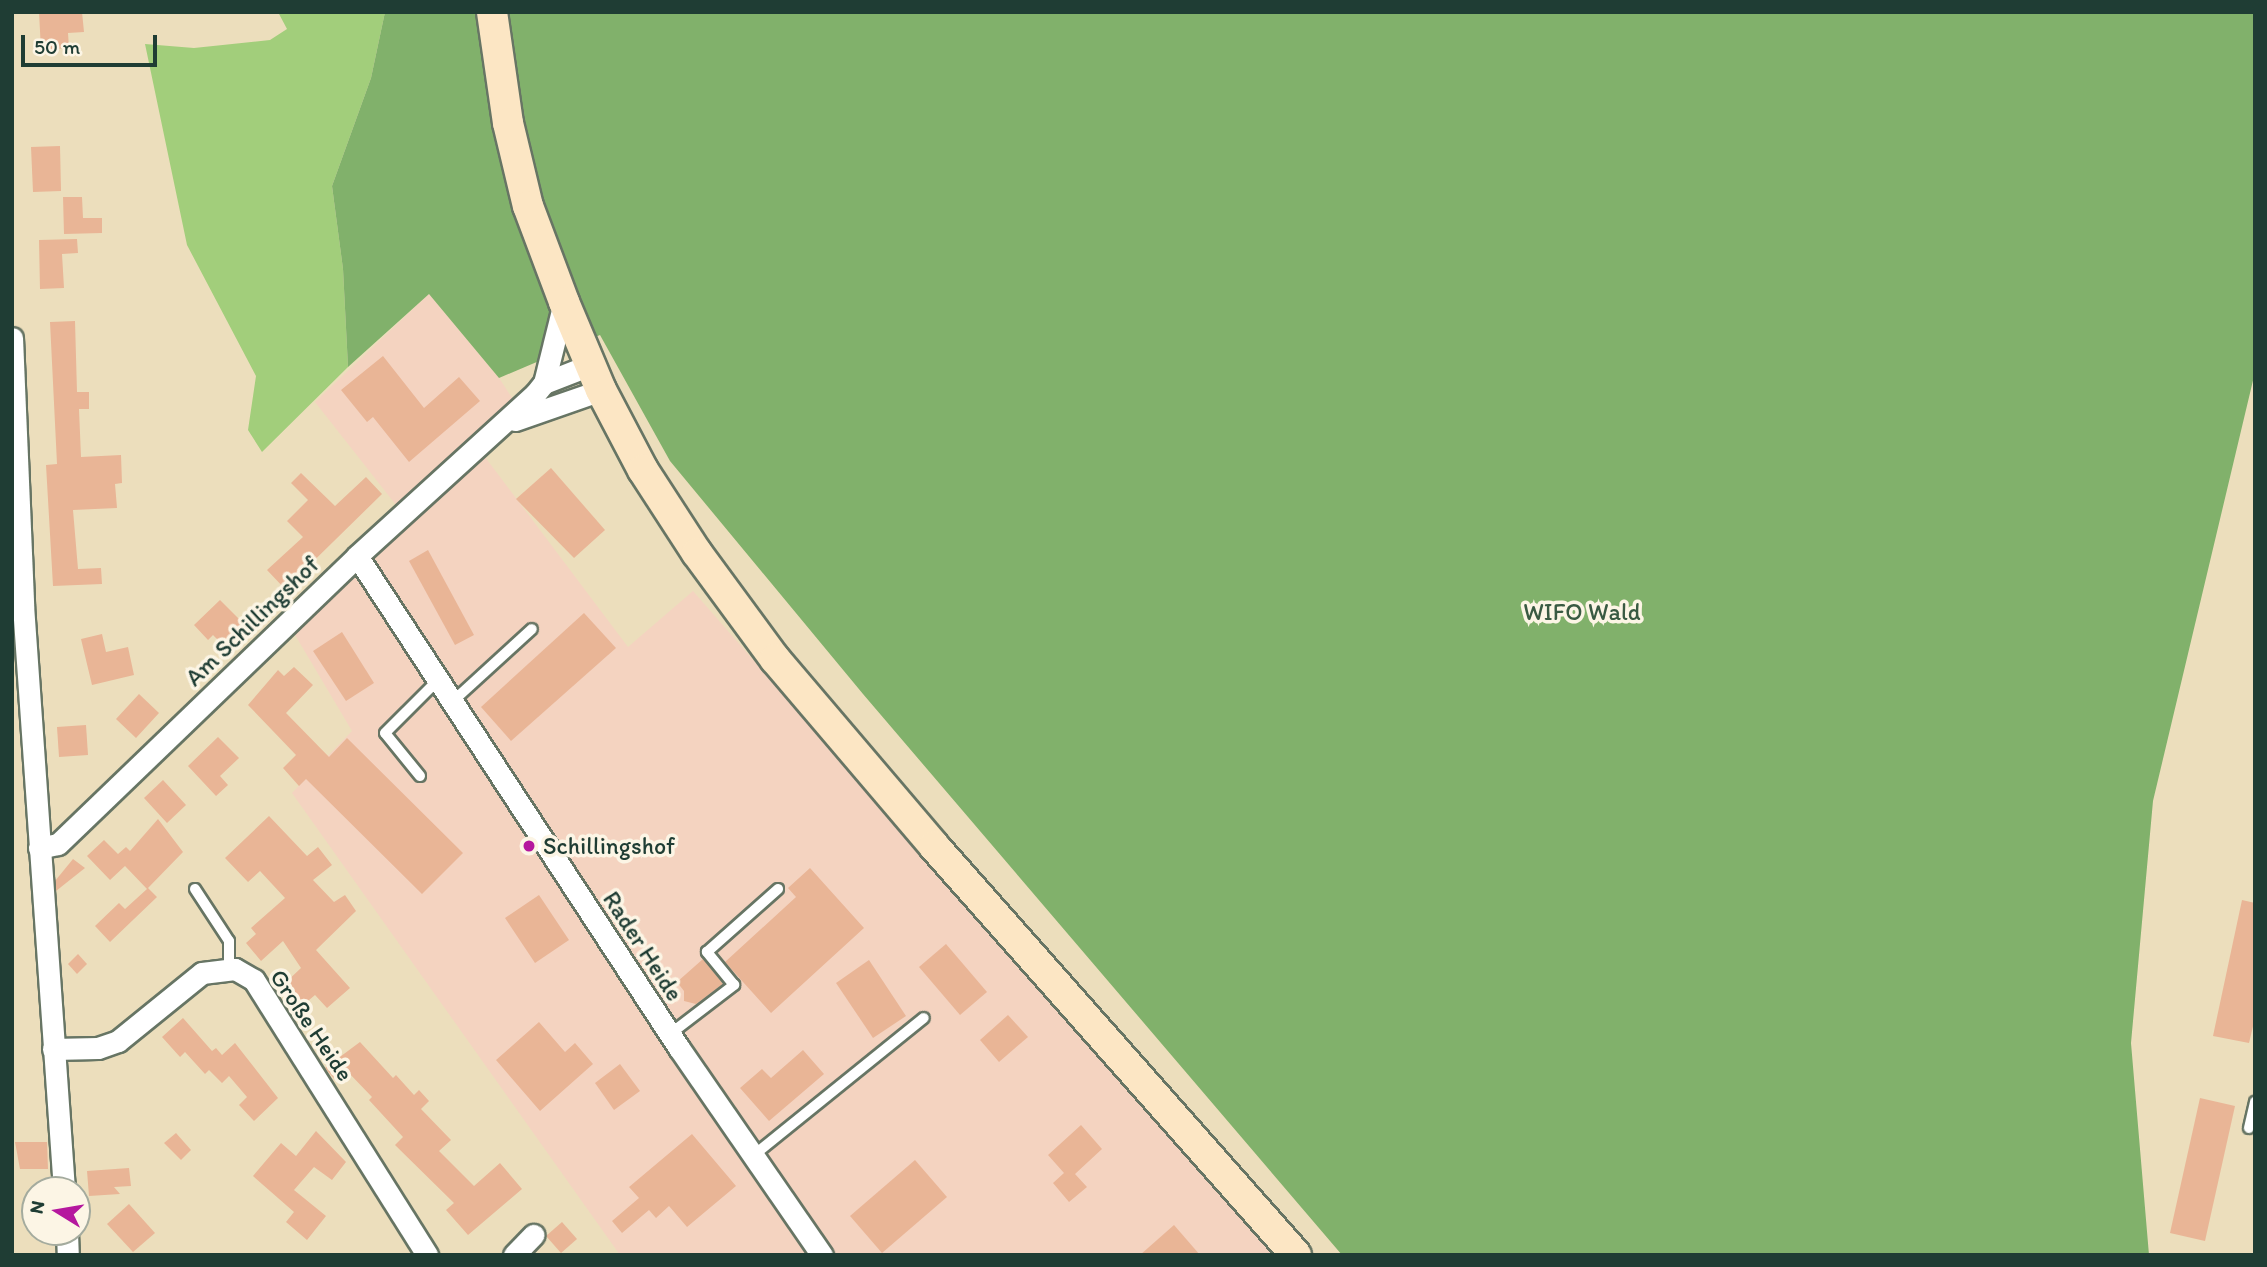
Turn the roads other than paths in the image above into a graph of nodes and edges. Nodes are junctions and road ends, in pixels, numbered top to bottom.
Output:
1 (492, 12) edge
2 (564, 302) junction
3 (12, 338) edge
4 (595, 377) junction
5 (544, 383) junction
6 (500, 426) junction
7 (357, 556) junction
8 (18, 605) edge
9 (532, 629) dead end
10 (438, 680) junction
11 (452, 702) junction
12 (420, 776) dead end
13 (39, 848) junction
14 (778, 888) dead end
15 (195, 889) dead end
16 (229, 970) junction
17 (924, 1018) dead end
18 (670, 1034) junction
19 (53, 1049) junction
20 (2255, 1102) edge
21 (2249, 1128) dead end
22 (754, 1155) junction
23 (63, 1176) edge
24 (533, 1235) dead end
25 (427, 1255) edge
26 (514, 1255) edge
27 (822, 1255) edge
28 (1296, 1255) edge

1 - 2 main road
2 - 4 main road
2 - 5 street
3 - 8 street
4 - 5 street, Am Schillingshof
4 - 6 street, Am Schillingshof
4 - 28 main road
5 - 6 street, Am Schillingshof
6 - 7 street, Am Schillingshof
7 - 10 street, Rader Heide
7 - 13 street, Am Schillingshof
8 - 13 street
9 - 11 lane
10 - 11 street, Rader Heide
10 - 12 lane
11 - 18 street, Rader Heide
13 - 19 street
14 - 18 lane
15 - 16 lane
16 - 19 street, Große Heide
16 - 25 street, Große Heide
17 - 22 lane
18 - 22 street, Rader Heide
19 - 23 street
20 - 21 lane
22 - 27 street, Rader Heide
24 - 26 street

